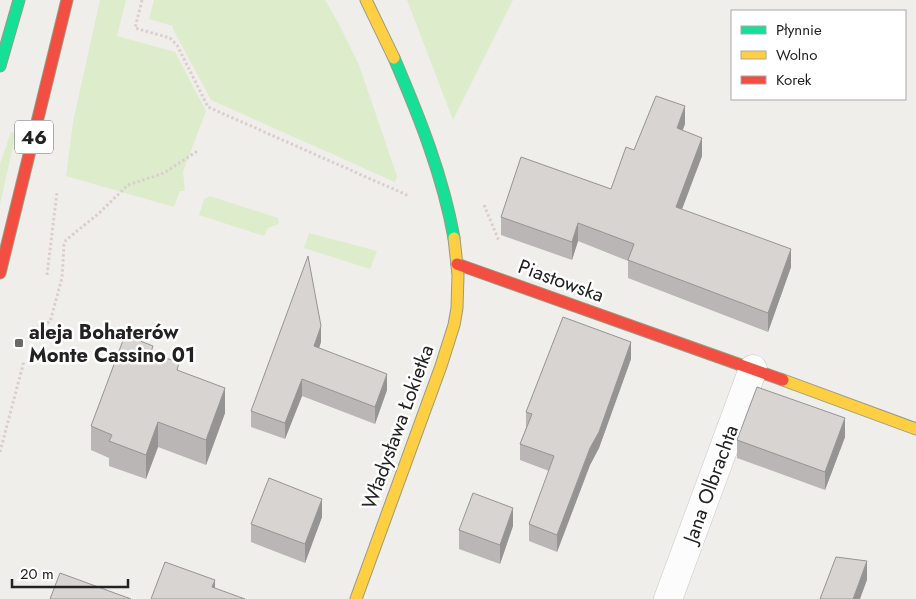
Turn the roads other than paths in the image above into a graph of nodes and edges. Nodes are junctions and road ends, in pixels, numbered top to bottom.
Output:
1 (19, 0) edge
2 (67, 0) edge
3 (366, 0) edge
4 (0, 66) edge
5 (458, 264) junction
6 (0, 273) edge
7 (753, 369) junction
8 (916, 429) edge
9 (356, 599) edge
10 (668, 599) edge

1 - 4 street
2 - 6 street, 46
3 - 5 street
5 - 7 street, Piastowska
5 - 9 street, Władysława Łokietka
7 - 8 street, Piastowska
7 - 10 street, Jana Olbrachta

